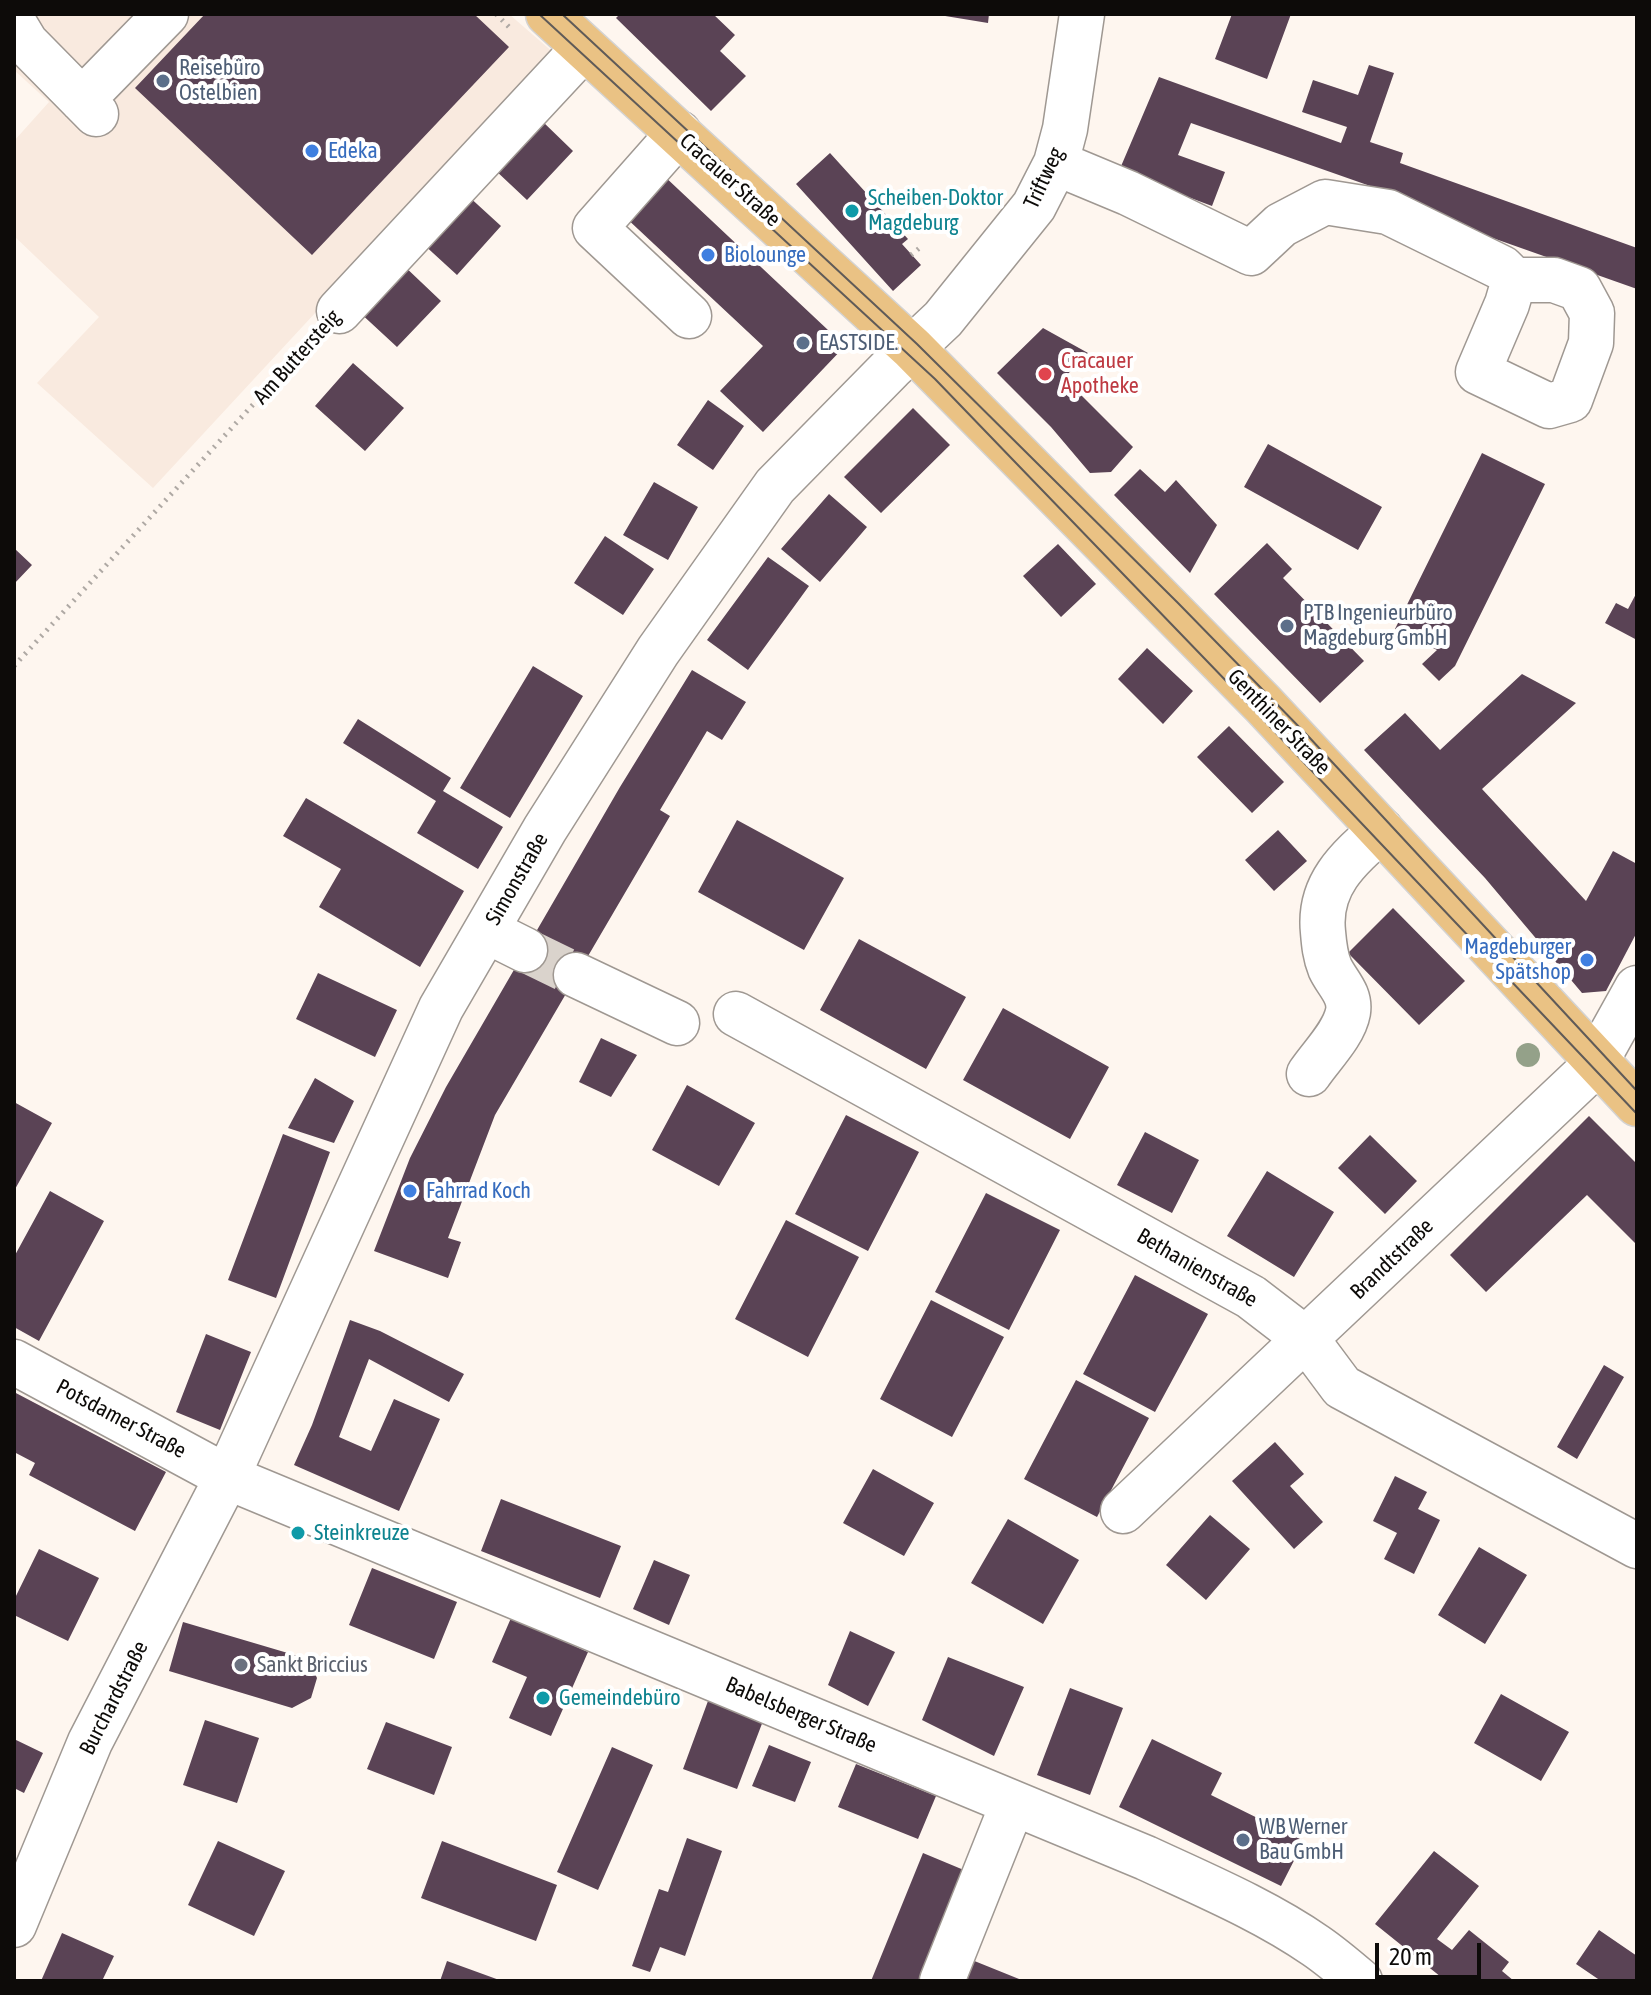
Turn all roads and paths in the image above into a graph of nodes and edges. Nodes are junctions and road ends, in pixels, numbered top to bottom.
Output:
1 (166, 14) edge
2 (548, 14) edge
3 (1082, 14) edge
4 (14, 23) edge
5 (583, 49) junction
6 (679, 133) junction
7 (1056, 163) junction
8 (922, 246) dead end
9 (911, 255) dead end
10 (1514, 280) dead end
11 (339, 311) joint
12 (689, 316) dead end
13 (912, 348) junction
14 (14, 666) edge
15 (1381, 830) junction
16 (576, 975) tunnel mouth
17 (1637, 988) edge
18 (736, 1014) dead end
19 (677, 1023) dead end
20 (1597, 1061) junction
21 (1309, 1074) dead end
22 (1637, 1104) edge
23 (1307, 1340) junction
24 (14, 1362) edge
25 (227, 1477) junction
26 (1123, 1511) dead end
27 (1637, 1546) edge
28 (1013, 1803) junction
29 (27, 1857) edge
30 (14, 1925) edge
31 (942, 1981) edge
32 (1360, 1981) edge

1 - 4 street
2 - 5 main road, Cracauer Straße
3 - 7 street, Triftweg
5 - 6 main road, Cracauer Straße
5 - 11 street, Am Buttersteig
6 - 12 street
6 - 13 main road, Cracauer Straße
7 - 10 street
7 - 13 street, Triftweg
8 - 9 path
11 - 14 path, Am Buttersteig
13 - 15 main road, Genthiner Straße
13 - 25 street, Simonstraße
15 - 20 main road, Genthiner Straße
15 - 21 street
16 - 19 street
17 - 20 street, Brandtstraße
18 - 23 street, Bethanienstraße
20 - 22 main road, Genthiner Straße
20 - 23 street, Brandtstraße
23 - 26 street, Brandtstraße
23 - 27 street, Bethanienstraße
24 - 25 street, Potsdamer Straße
25 - 28 street, Babelsberger Straße
25 - 29 street, Burchardstraße
28 - 31 street
28 - 32 street, Babelsberger Straße
29 - 30 street, Burchardstraße

